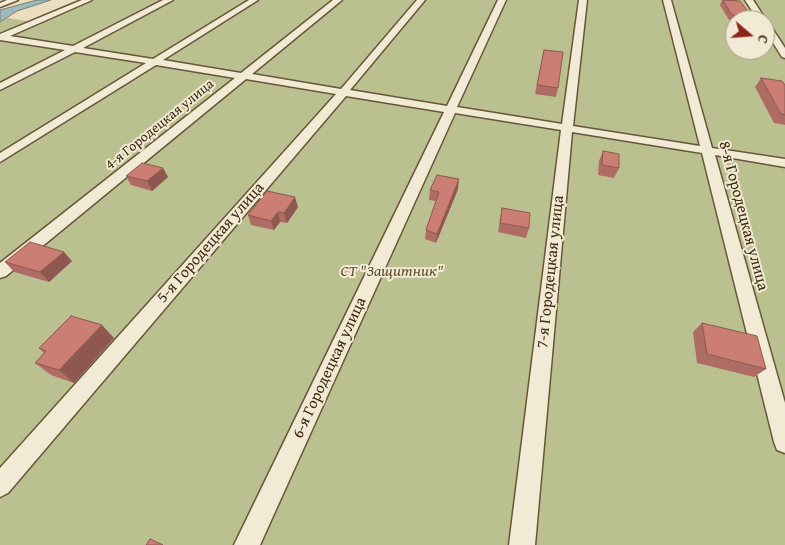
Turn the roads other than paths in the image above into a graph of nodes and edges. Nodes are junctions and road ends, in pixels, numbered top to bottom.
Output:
1 (14, 0) edge
2 (88, 0) edge
3 (169, 0) edge
4 (254, 0) edge
5 (338, 0) edge
6 (421, 0) edge
7 (502, 0) edge
8 (582, 0) edge
9 (667, 0) edge
10 (0, 5) edge
11 (0, 37) edge
12 (775, 40) edge
13 (75, 48) junction
14 (785, 55) edge
15 (156, 61) junction
16 (246, 76) junction
17 (0, 87) edge
18 (344, 91) junction
19 (451, 108) junction
20 (567, 129) junction
21 (707, 151) junction
22 (0, 158) edge
23 (785, 163) edge
24 (0, 272) edge
25 (785, 442) edge
26 (0, 485) edge
27 (247, 545) edge
28 (522, 545) edge

1 - 10 street
2 - 11 street
3 - 13 street
4 - 15 street
5 - 16 street, 4-я Городецкая улица
6 - 18 street, 5-я Городецкая улица
7 - 19 street, 6-я Городецкая улица
8 - 20 street, 7-я Городецкая улица
9 - 21 street, 8-я Городецкая улица
11 - 13 street
12 - 14 street
13 - 15 street
13 - 17 street
15 - 16 street
15 - 22 street
16 - 18 street
16 - 24 street, 4-я Городецкая улица
18 - 19 street
18 - 26 street, 5-я Городецкая улица
19 - 20 street
19 - 27 street, 6-я Городецкая улица
20 - 21 street
20 - 28 street, 7-я Городецкая улица
21 - 23 street
21 - 25 street, 8-я Городецкая улица

